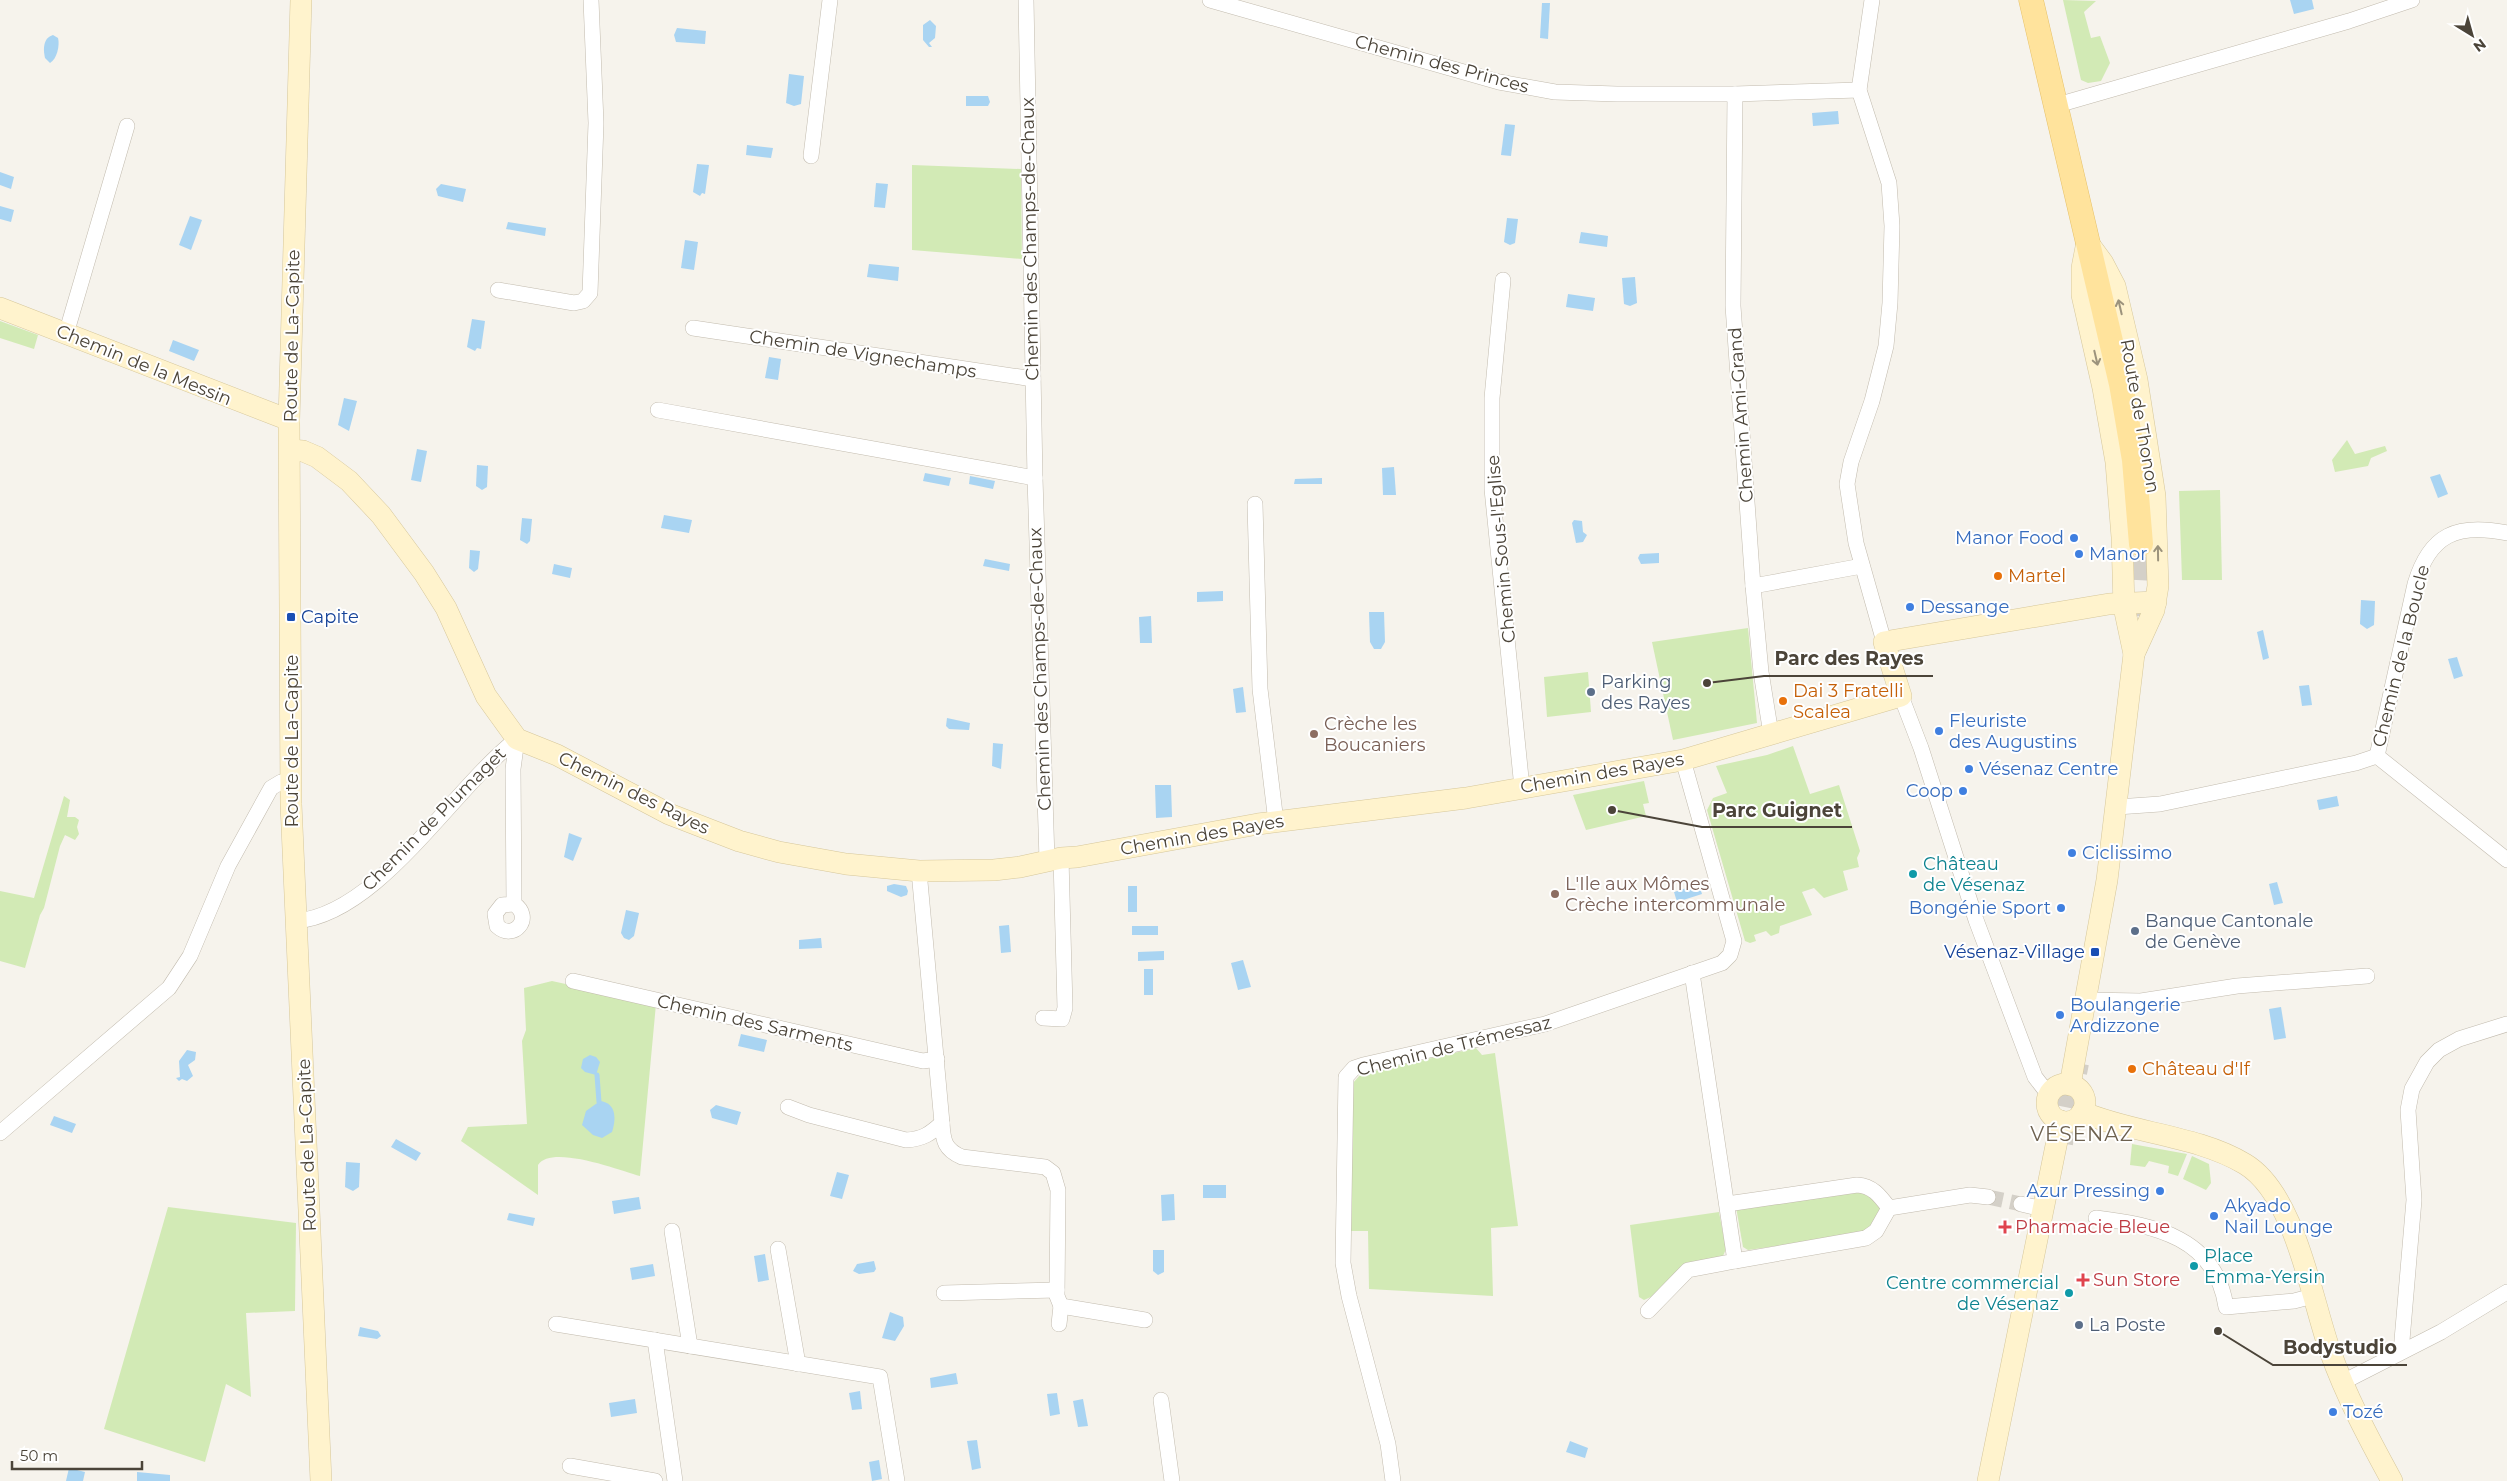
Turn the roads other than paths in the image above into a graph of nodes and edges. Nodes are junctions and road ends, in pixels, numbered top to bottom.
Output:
1 (301, 0) edge
2 (591, 0) edge
3 (830, 0) edge
4 (1026, 0) edge
5 (1210, 0) edge
6 (1872, 0) edge
7 (2031, 0) edge
8 (2412, 0) edge
9 (1859, 90) junction
10 (1735, 94) junction
11 (2054, 106) junction
12 (127, 126) dead end
13 (811, 156) dead end
14 (2087, 242) junction
15 (1503, 280) dead end
16 (498, 290) dead end
17 (0, 308) edge
18 (693, 328) dead end
19 (66, 334) junction
20 (1033, 379) junction
21 (658, 410) dead end
22 (289, 420) junction
23 (290, 450) junction
24 (1035, 478) junction
25 (1255, 504) dead end
26 (2507, 533) edge
27 (2141, 544) tunnel mouth
28 (1862, 566) junction
29 (1753, 586) junction
30 (2156, 602) junction
31 (2123, 603) junction
32 (1884, 642) junction
33 (2134, 654) junction
34 (1901, 696) junction
35 (1772, 734) junction
36 (517, 738) junction
37 (2377, 756) junction
38 (1683, 760) junction
39 (291, 780) junction
40 (1522, 788) junction
41 (2117, 807) junction
42 (1276, 822) junction
43 (1054, 859) junction
44 (2507, 860) edge
45 (919, 870) junction
46 (514, 904) dead end
47 (296, 921) junction
48 (1692, 973) junction
49 (2367, 976) dead end
50 (573, 981) dead end
51 (2086, 1000) junction
52 (1043, 1018) dead end
53 (2507, 1024) edge
54 (937, 1059) junction
55 (2070, 1085) junction
56 (2049, 1095) junction
57 (788, 1107) dead end
58 (2082, 1112) junction
59 (2061, 1121) junction
60 (942, 1123) junction
61 (0, 1133) edge
62 (1988, 1197) tunnel mouth
63 (1727, 1204) junction
64 (2021, 1204) tunnel mouth
65 (1889, 1208) junction
66 (2042, 1209) junction
67 (2096, 1218) dead end
68 (672, 1231) dead end
69 (778, 1249) dead end
70 (1735, 1261) junction
71 (1058, 1290) junction
72 (2507, 1292) edge
73 (944, 1293) dead end
74 (2313, 1296) junction
75 (1061, 1306) junction
76 (1648, 1311) dead end
77 (1145, 1320) dead end
78 (556, 1324) dead end
79 (1059, 1324) dead end
80 (655, 1340) junction
81 (690, 1346) junction
82 (2401, 1352) junction
83 (798, 1364) junction
84 (2343, 1382) junction
85 (1161, 1400) dead end
86 (570, 1466) dead end
87 (321, 1481) edge
88 (655, 1481) edge
89 (676, 1481) edge
90 (897, 1481) edge
91 (1172, 1481) edge
92 (1394, 1481) edge
93 (1988, 1481) edge
94 (2392, 1481) edge

1 - 22 street, Route de La-Capite
2 - 16 street
3 - 13 street
4 - 20 street, Chemin des Champs-de-Chaux
5 - 10 street, Chemin des Princes
6 - 9 street
7 - 11 main road, Route de Thonon
8 - 11 street
9 - 10 street, Chemin des Princes
9 - 28 street
10 - 29 street, Chemin Ami-Grand
11 - 14 main road, Route de Thonon
12 - 19 street
14 - 27 main road
30 -> 14 street, Route de Thonon
14 -> 31 street, Route de Thonon
15 - 40 street, Chemin Sous-l'Eglise
17 - 19 street, Chemin de la Messin
18 - 20 street, Chemin de Vignechamps
19 - 22 street, Chemin de la Messin
20 - 24 street, Chemin des Champs-de-Chaux
21 - 24 street
22 - 23 street, Route de La-Capite
23 - 36 street, Chemin des Rayes
23 - 39 street, Route de La-Capite
24 - 43 street, Chemin des Champs-de-Chaux
25 - 42 street
26 - 37 street, Chemin de la Boucle
28 - 29 street
28 - 32 street
29 - 35 street, Chemin Ami-Grand
30 - 31 street
30 - 33 street, Route de Thonon
31 - 32 street
31 - 33 street, Route de Thonon
32 - 34 street
33 - 41 street, Route de Thonon
34 - 35 street, Chemin des Rayes
34 - 56 street
35 - 38 street, Chemin des Rayes
36 - 45 street, Chemin des Rayes
36 - 46 street
36 - 47 street, Chemin de Plumaget
37 - 41 street, Chemin de la Boucle
37 - 44 street, Chemin de la Boucle
38 - 40 street, Chemin des Rayes
38 - 48 street, Chemin de Trémessaz
39 - 47 street, Route de La-Capite
39 - 61 street
40 - 42 street, Chemin des Rayes
41 - 51 street, Route de Thonon
42 - 43 street, Chemin des Rayes
43 - 45 street, Chemin des Rayes
43 - 52 street, Chemin des Champs-de-Chaux
45 - 54 street
47 - 87 street, Route de La-Capite
48 - 63 street
48 - 92 street, Chemin de Trémessaz
49 - 51 street
50 - 54 street, Chemin des Sarments
51 - 55 street, Route de Thonon
53 - 82 street
54 - 60 street
55 - 56 street
55 - 58 street
56 - 59 street
57 - 60 street
58 - 59 street
58 - 74 street
59 - 66 street
60 - 71 street
62 - 65 street
63 - 65 street
63 - 70 street
64 - 66 street
65 - 70 street
66 - 93 street
67 - 74 street
68 - 81 street
69 - 83 street
70 - 76 street
71 - 73 street
71 - 75 street
72 - 82 street
74 - 84 street
75 - 77 street
75 - 79 street
78 - 80 street
80 - 81 street
80 - 89 street
81 - 83 street
82 - 84 street
83 - 90 street
84 - 94 street
85 - 91 street
86 - 88 street

